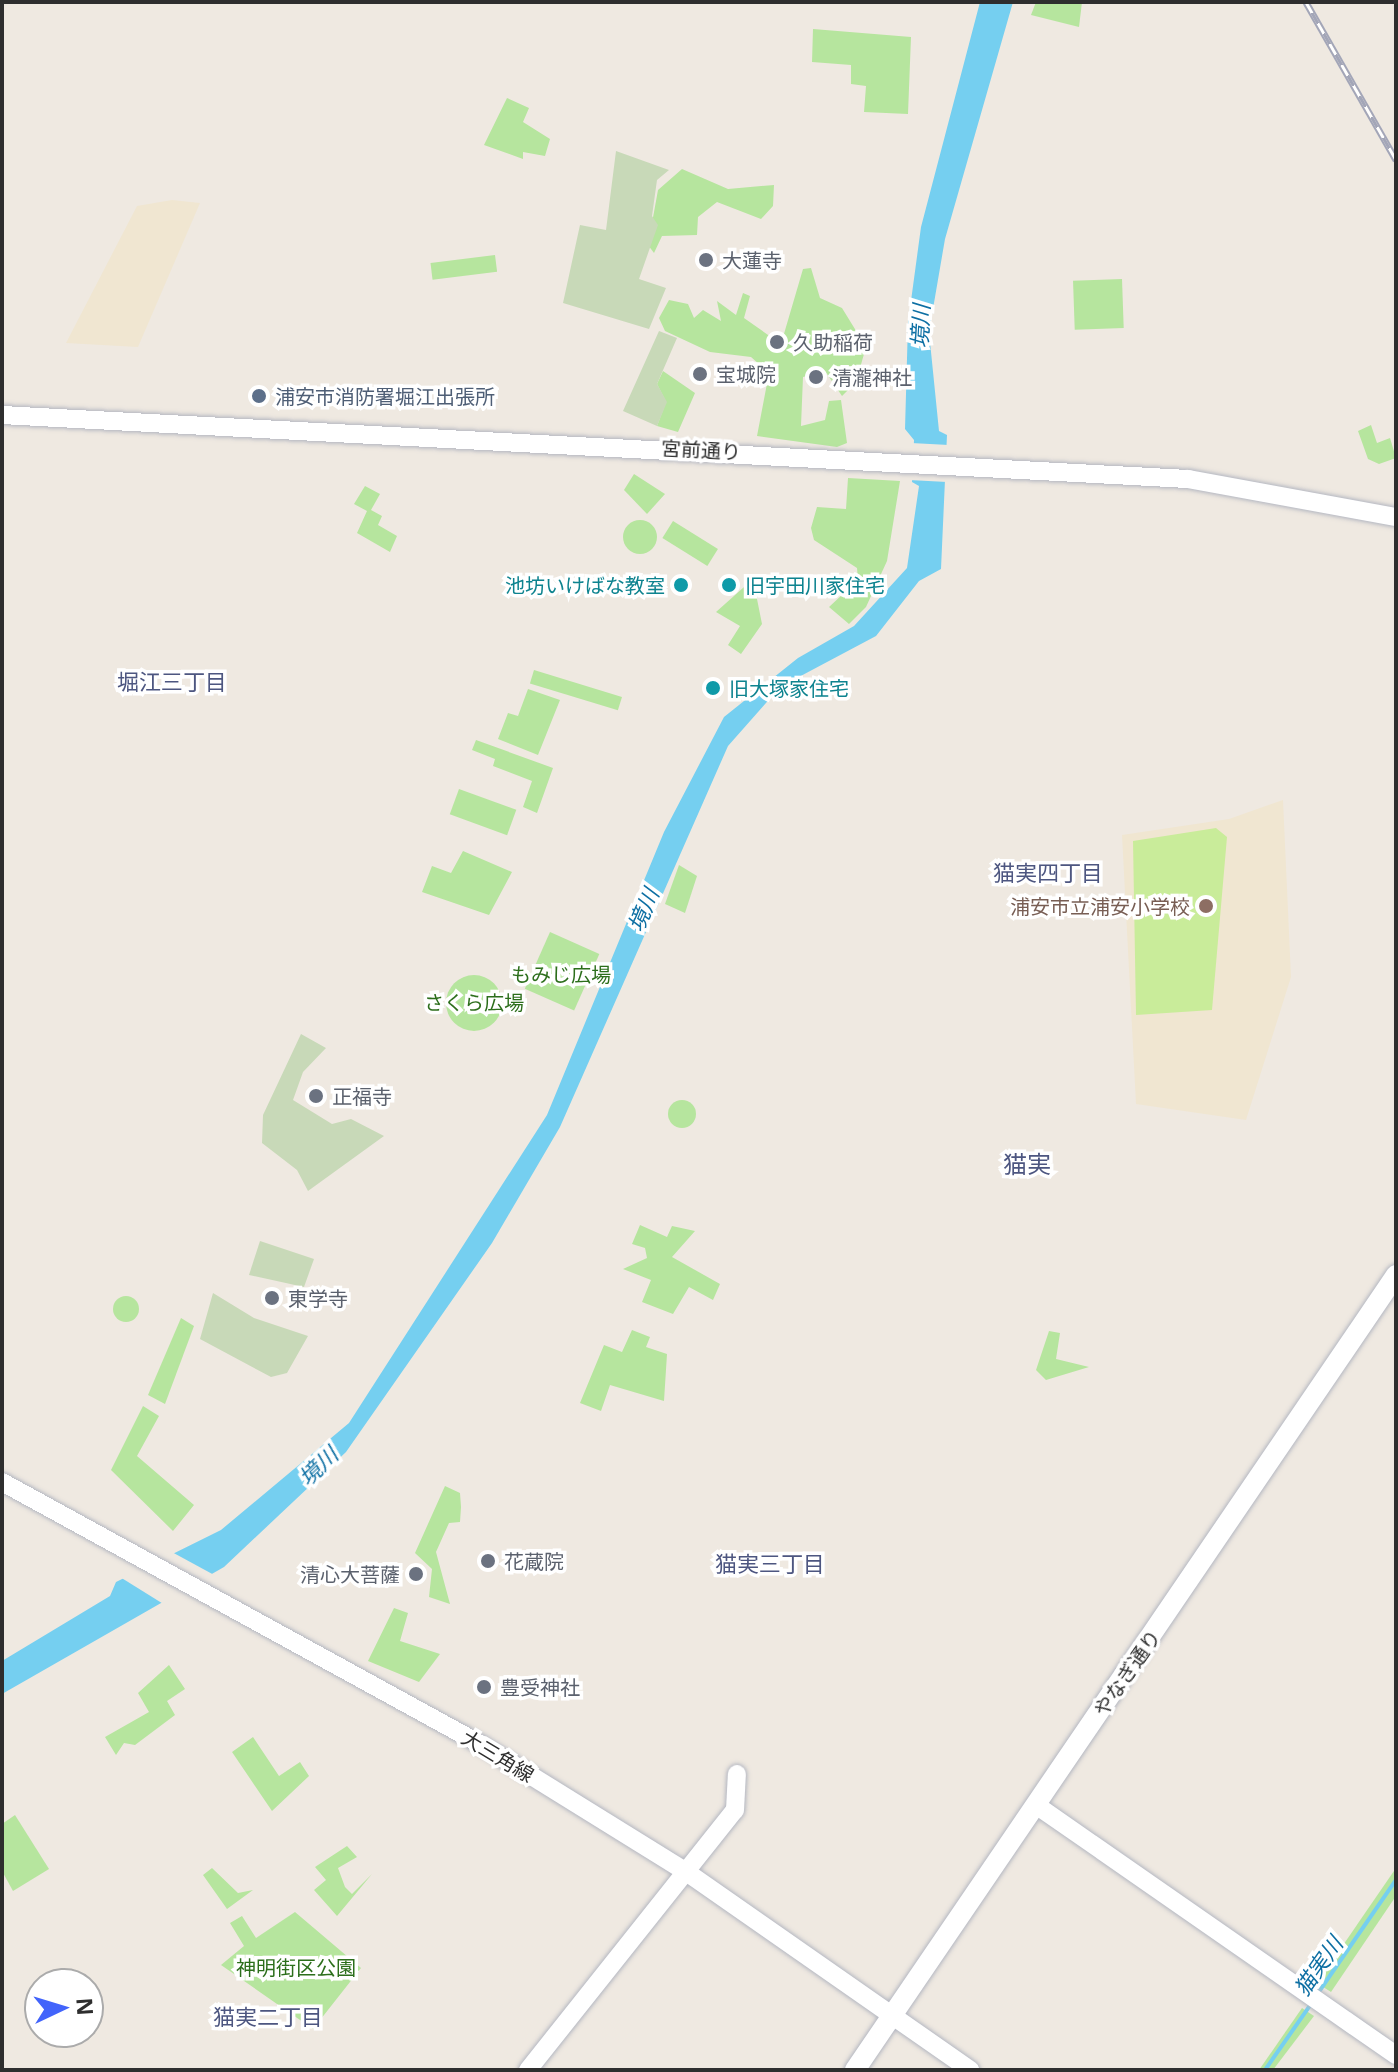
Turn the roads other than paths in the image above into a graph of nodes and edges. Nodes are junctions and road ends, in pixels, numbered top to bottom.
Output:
1 (2, 415) edge
2 (1396, 517) edge
3 (1396, 1275) edge
4 (2, 1482) edge
5 (737, 1774) dead end
6 (1036, 1805) junction
7 (685, 1871) junction
8 (892, 2015) junction
9 (1396, 2055) edge
10 (528, 2070) edge
11 (855, 2070) edge
12 (970, 2070) edge

1 - 2 street, 宮前通り
3 - 6 main road, やなぎ通り
4 - 7 street, 大三角線
5 - 7 street
6 - 8 main road, やなぎ通り
6 - 9 street
7 - 8 street, 大三角線
7 - 10 street
8 - 11 main road, やなぎ通り
8 - 12 street, 大三角線

